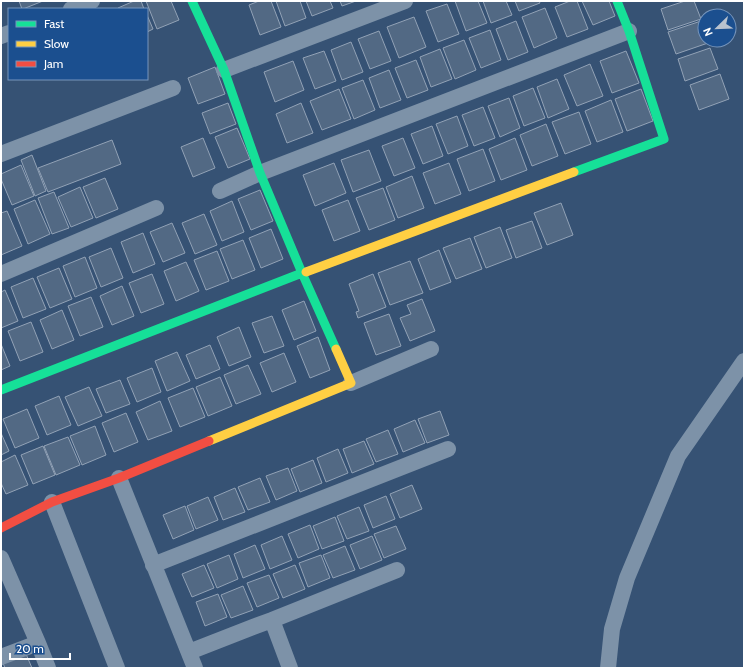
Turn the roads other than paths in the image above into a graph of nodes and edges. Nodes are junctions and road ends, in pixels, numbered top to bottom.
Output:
1 (92, 1) edge
2 (192, 1) edge
3 (405, 1) edge
4 (618, 1) edge
5 (74, 8) edge
6 (628, 31) junction
7 (224, 70) junction
8 (173, 88) dead end
9 (1, 154) edge
10 (260, 173) junction
11 (220, 191) dead end
12 (156, 208) dead end
13 (302, 273) junction
14 (1, 274) edge
15 (431, 349) dead end
16 (744, 360) edge
17 (351, 383) junction
18 (1, 390) edge
19 (448, 450) dead end
20 (119, 478) junction
21 (52, 502) junction
22 (1, 528) edge
23 (1, 558) edge
24 (153, 565) junction
25 (397, 570) dead end
26 (272, 620) junction
27 (38, 643) junction
28 (189, 652) junction
29 (1, 657) edge
30 (48, 668) edge
31 (117, 668) edge
32 (195, 668) edge
33 (290, 668) edge
34 (608, 668) edge

1 - 5 street
2 - 7 street
3 - 7 street
4 - 6 street
6 - 10 street
6 - 13 street
7 - 10 street
8 - 9 street
10 - 11 street
10 - 13 street
12 - 14 street
13 - 17 street
13 - 18 street
15 - 17 street
16 - 34 street
17 - 20 street
19 - 24 street
20 - 21 street
20 - 24 street
21 - 22 street
21 - 31 street
23 - 27 street
24 - 28 street
25 - 26 street
26 - 28 street
26 - 33 street
27 - 29 street
27 - 30 street
28 - 32 street

